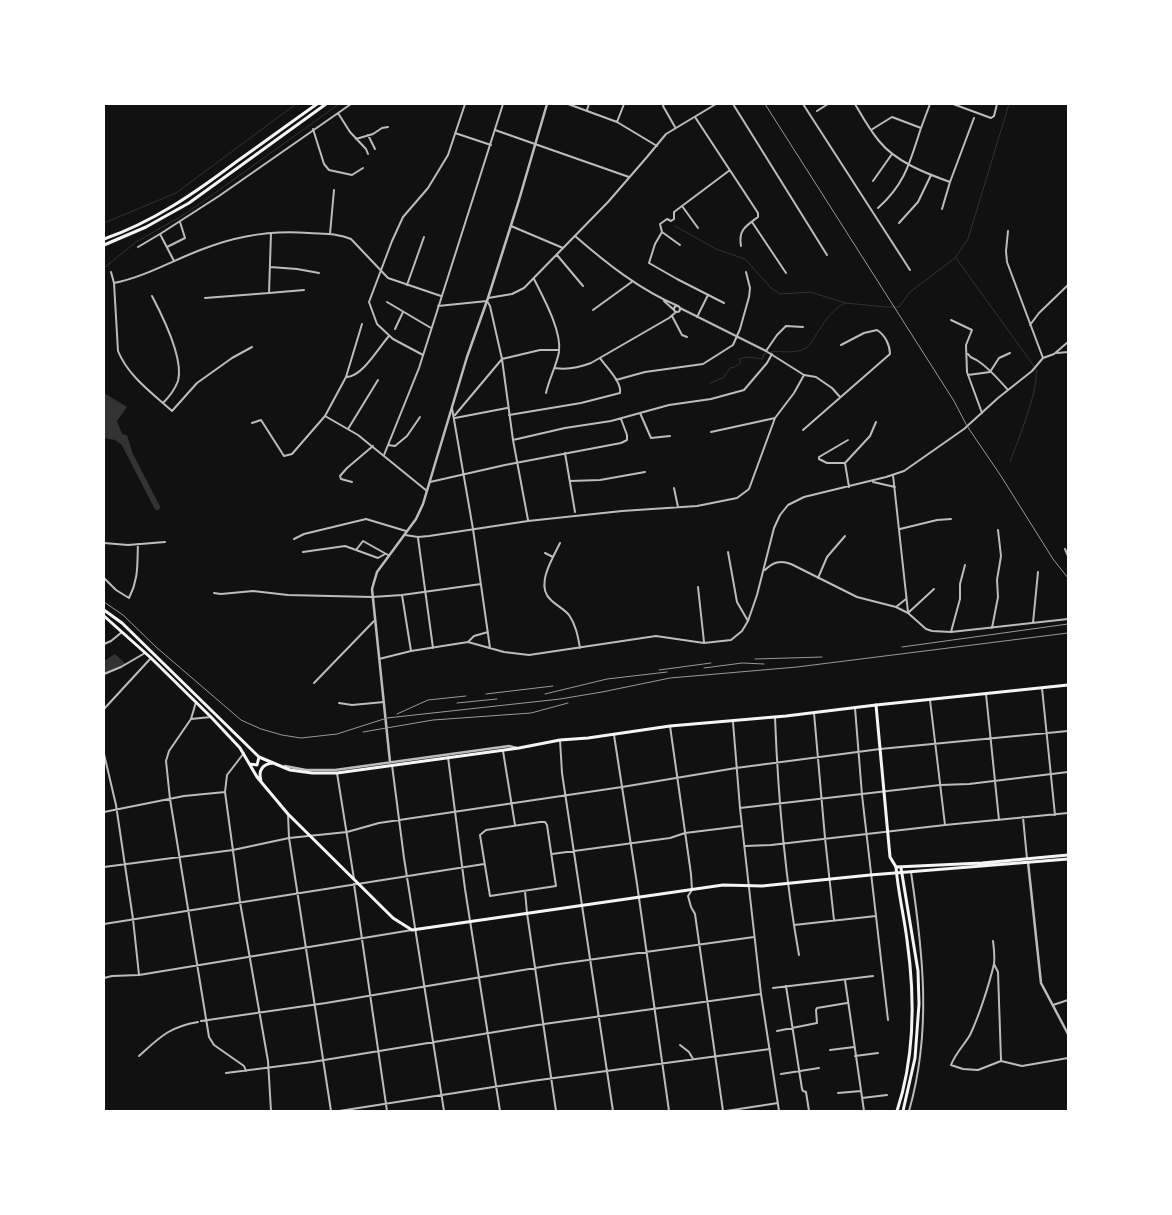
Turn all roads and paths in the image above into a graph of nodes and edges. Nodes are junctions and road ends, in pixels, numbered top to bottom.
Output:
1 (316, 104) edge
2 (326, 104) edge
3 (351, 104) edge
4 (465, 104) edge
5 (503, 104) edge
6 (547, 104) edge
7 (568, 104) edge
8 (590, 104) edge
9 (624, 104) edge
10 (664, 104) edge
11 (716, 104) edge
12 (733, 104) edge
13 (804, 104) edge
14 (828, 104) edge
15 (855, 104) edge
16 (930, 104) edge
17 (953, 104) edge
18 (997, 104) edge
19 (587, 110) junction
20 (817, 111) dead end
21 (338, 113) junction
22 (695, 117) junction
23 (974, 118) dead end
24 (617, 122) junction
25 (388, 127) dead end
26 (675, 127) junction
27 (921, 128) junction
28 (314, 129) junction
29 (495, 130) junction
30 (871, 130) junction
31 (455, 133) junction
32 (368, 135) junction
33 (356, 140) junction
34 (535, 143) junction
35 (491, 144) junction
36 (657, 146) junction
37 (375, 149) dead end
38 (368, 154) dead end
39 (892, 154) junction
40 (910, 165) junction
41 (363, 168) dead end
42 (730, 170) junction
43 (931, 175) junction
44 (629, 177) junction
45 (872, 181) dead end
46 (950, 182) junction
47 (334, 190) dead end
48 (682, 206) junction
49 (878, 208) dead end
50 (942, 209) dead end
51 (179, 221) junction
52 (752, 222) junction
53 (899, 223) dead end
54 (510, 226) junction
55 (698, 228) dead end
56 (1008, 231) dead end
57 (662, 232) junction
58 (270, 233) junction
59 (160, 234) junction
60 (330, 234) junction
61 (424, 236) dead end
62 (576, 236) junction
63 (104, 238) edge
64 (104, 245) edge
65 (680, 245) dead end
66 (741, 246) dead end
67 (138, 247) dead end
68 (167, 247) junction
69 (563, 248) junction
70 (557, 255) junction
71 (827, 255) dead end
72 (174, 261) junction
73 (270, 267) junction
74 (381, 270) junction
75 (910, 270) dead end
76 (111, 272) dead end
77 (746, 272) dead end
78 (319, 273) dead end
79 (786, 273) dead end
80 (534, 279) junction
81 (633, 281) junction
82 (114, 283) junction
83 (407, 285) junction
84 (1068, 285) edge
85 (583, 286) dead end
86 (304, 290) dead end
87 (269, 293) junction
88 (708, 295) junction
89 (152, 296) dead end
90 (441, 296) junction
91 (205, 298) dead end
92 (488, 299) junction
93 (663, 300) junction
94 (387, 302) dead end
95 (724, 303) dead end
96 (438, 306) junction
97 (679, 307) junction
98 (593, 310) dead end
99 (402, 312) junction
100 (676, 312) junction
101 (687, 312) junction
102 (672, 316) junction
103 (697, 317) junction
104 (952, 320) dead end
105 (362, 324) dead end
106 (1030, 325) junction
107 (803, 327) dead end
108 (432, 328) junction
109 (395, 329) dead end
110 (389, 336) junction
111 (737, 336) junction
112 (686, 337) dead end
113 (1068, 342) edge
114 (841, 345) dead end
115 (252, 347) dead end
116 (559, 350) junction
117 (967, 352) junction
118 (1068, 352) edge
119 (769, 353) junction
120 (1010, 354) dead end
121 (1054, 354) junction
122 (423, 356) junction
123 (600, 358) junction
124 (1043, 358) junction
125 (502, 359) junction
126 (555, 368) junction
127 (990, 372) junction
128 (804, 374) junction
129 (968, 375) junction
130 (346, 377) junction
131 (378, 380) dead end
132 (616, 380) junction
133 (1008, 390) junction
134 (546, 393) dead end
135 (840, 397) junction
136 (163, 403) junction
137 (452, 407) junction
138 (508, 408) junction
139 (640, 413) junction
140 (982, 413) junction
141 (455, 415) junction
142 (509, 415) junction
143 (325, 416) junction
144 (420, 417) dead end
145 (455, 418) junction
146 (775, 418) junction
147 (621, 419) junction
148 (876, 422) dead end
149 (252, 423) dead end
150 (348, 428) junction
151 (803, 430) dead end
152 (711, 432) dead end
153 (670, 436) dead end
154 (513, 440) junction
155 (848, 440) dead end
156 (388, 444) junction
157 (373, 446) junction
158 (565, 453) junction
159 (384, 455) junction
160 (517, 463) junction
161 (844, 463) junction
162 (644, 472) dead end
163 (463, 474) junction
164 (893, 475) junction
165 (570, 481) junction
166 (352, 482) dead end
167 (430, 482) junction
168 (870, 482) junction
169 (849, 487) junction
170 (895, 487) junction
171 (674, 488) dead end
172 (427, 492) junction
173 (678, 507) junction
174 (575, 512) dead end
175 (951, 519) dead end
176 (528, 521) junction
177 (900, 529) junction
178 (473, 530) junction
179 (998, 530) dead end
180 (406, 531) junction
181 (404, 535) junction
182 (845, 536) dead end
183 (418, 537) junction
184 (294, 539) dead end
185 (166, 542) dead end
186 (104, 543) edge
187 (560, 543) dead end
188 (138, 544) junction
189 (1065, 549) dead end
190 (356, 550) junction
191 (303, 552) dead end
192 (728, 552) dead end
193 (545, 553) dead end
194 (387, 554) junction
195 (1068, 556) edge
196 (553, 557) junction
197 (965, 565) dead end
198 (1068, 566) edge
199 (763, 572) junction
200 (1038, 572) dead end
201 (1068, 572) edge
202 (104, 578) edge
203 (818, 578) junction
204 (481, 584) junction
205 (698, 587) dead end
206 (934, 589) dead end
207 (425, 592) junction
208 (214, 593) dead end
209 (402, 595) junction
210 (372, 597) junction
211 (907, 599) junction
212 (896, 607) junction
213 (104, 610) edge
214 (908, 614) junction
215 (104, 616) edge
216 (1068, 619) edge
217 (374, 620) junction
218 (748, 621) junction
219 (1033, 624) junction
220 (992, 628) junction
221 (122, 632) junction
222 (488, 632) junction
223 (951, 632) junction
224 (468, 642) junction
225 (704, 643) junction
226 (104, 644) edge
227 (433, 648) junction
228 (490, 648) junction
229 (580, 648) junction
230 (411, 651) junction
231 (145, 653) junction
232 (151, 658) junction
233 (379, 659) junction
234 (104, 674) edge
235 (314, 683) dead end
236 (1068, 685) edge
237 (1042, 688) junction
238 (986, 694) junction
239 (930, 700) junction
240 (196, 702) junction
241 (339, 703) dead end
242 (384, 704) junction
243 (876, 705) junction
244 (856, 708) junction
245 (104, 710) edge
246 (814, 713) junction
247 (211, 717) junction
248 (774, 717) junction
249 (191, 719) junction
250 (733, 719) junction
251 (670, 726) junction
252 (1068, 732) edge
253 (1046, 734) junction
254 (614, 735) junction
255 (560, 740) junction
256 (990, 740) junction
257 (935, 744) junction
258 (519, 748) junction
259 (502, 750) junction
260 (880, 750) junction
261 (858, 752) junction
262 (244, 753) junction
263 (104, 754) edge
264 (259, 757) junction
265 (448, 758) junction
266 (817, 758) junction
267 (250, 763) junction
268 (274, 763) junction
269 (776, 763) junction
270 (391, 764) junction
271 (736, 768) junction
272 (1068, 772) edge
273 (337, 773) junction
274 (1050, 774) junction
275 (677, 778) junction
276 (994, 781) junction
277 (262, 784) junction
278 (940, 785) junction
279 (622, 788) junction
280 (884, 791) junction
281 (225, 792) junction
282 (862, 795) junction
283 (566, 796) junction
284 (170, 799) junction
285 (821, 799) junction
286 (512, 804) junction
287 (780, 804) junction
288 (740, 808) junction
289 (116, 809) junction
290 (104, 812) edge
291 (455, 812) junction
292 (1068, 813) edge
293 (288, 814) junction
294 (1055, 815) junction
295 (1024, 817) junction
296 (999, 820) junction
297 (399, 821) junction
298 (515, 825) junction
299 (945, 825) junction
300 (742, 826) junction
301 (888, 831) junction
302 (347, 832) junction
303 (685, 833) junction
304 (866, 834) junction
305 (310, 837) junction
306 (289, 838) junction
307 (824, 838) junction
308 (630, 843) junction
309 (784, 843) junction
310 (745, 846) junction
311 (233, 850) junction
312 (574, 851) junction
313 (552, 854) junction
314 (1068, 855) edge
315 (179, 856) junction
316 (1068, 859) edge
317 (1028, 860) junction
318 (124, 864) junction
319 (484, 864) junction
320 (104, 867) edge
321 (896, 867) junction
322 (463, 868) junction
323 (901, 868) junction
324 (911, 872) junction
325 (903, 873) junction
326 (896, 874) junction
327 (870, 875) junction
328 (407, 876) junction
329 (354, 878) junction
330 (830, 879) junction
331 (359, 883) junction
332 (789, 883) junction
333 (354, 884) junction
334 (748, 885) junction
335 (692, 890) junction
336 (526, 891) junction
337 (297, 894) junction
338 (638, 896) junction
339 (240, 902) junction
340 (582, 905) junction
341 (189, 910) junction
342 (527, 913) junction
343 (876, 916) junction
344 (133, 919) junction
345 (834, 920) junction
346 (470, 921) junction
347 (104, 924) edge
348 (794, 925) junction
349 (414, 931) junction
350 (754, 938) junction
351 (361, 939) junction
352 (993, 941) dead end
353 (700, 946) junction
354 (305, 948) junction
355 (646, 952) junction
356 (799, 955) dead end
357 (251, 957) junction
358 (590, 960) junction
359 (994, 964) junction
360 (197, 966) junction
361 (536, 968) junction
362 (139, 975) junction
363 (479, 976) junction
364 (873, 976) dead end
365 (104, 978) edge
366 (845, 980) junction
367 (425, 985) junction
368 (786, 986) junction
369 (773, 988) dead end
370 (761, 994) junction
371 (370, 995) junction
372 (1068, 1000) edge
373 (707, 1001) junction
374 (847, 1003) junction
375 (315, 1004) junction
376 (1053, 1006) junction
377 (654, 1009) junction
378 (260, 1012) junction
379 (599, 1017) junction
380 (206, 1020) junction
381 (888, 1020) dead end
382 (544, 1024) junction
383 (792, 1028) junction
384 (776, 1031) dead end
385 (488, 1033) junction
386 (1068, 1034) edge
387 (434, 1042) junction
388 (680, 1045) dead end
389 (854, 1047) junction
390 (770, 1049) junction
391 (378, 1050) junction
392 (830, 1050) dead end
393 (878, 1053) dead end
394 (139, 1056) dead end
395 (716, 1056) junction
396 (855, 1056) junction
397 (1068, 1058) edge
398 (324, 1059) junction
399 (693, 1059) junction
400 (1001, 1061) junction
401 (662, 1064) junction
402 (268, 1067) junction
403 (819, 1068) dead end
404 (246, 1071) junction
405 (606, 1071) junction
406 (800, 1071) junction
407 (226, 1073) dead end
408 (781, 1074) dead end
409 (552, 1079) junction
410 (496, 1086) junction
411 (861, 1091) junction
412 (838, 1093) dead end
413 (442, 1094) junction
414 (887, 1095) dead end
415 (862, 1098) junction
416 (778, 1103) junction
417 (386, 1104) junction
418 (271, 1111) edge
419 (331, 1111) edge
420 (339, 1111) edge
421 (387, 1111) edge
422 (444, 1111) edge
423 (500, 1111) edge
424 (556, 1111) edge
425 (613, 1111) edge
426 (669, 1111) edge
427 (725, 1111) edge
428 (779, 1111) edge
429 (809, 1111) edge
430 (864, 1111) edge
431 (897, 1111) edge
432 (904, 1111) edge
433 (909, 1111) edge

1 - 63 main road
2 - 64 main road
3 - 21 street
4 - 31 street
5 - 29 street
6 - 34 street
7 - 19 street
8 - 19 street
9 - 24 street
10 - 26 street
11 - 22 street
12 - 71 street
13 - 75 street
14 - 20 street
15 - 30 street
16 - 27 street
17 - 18 street
19 - 24 street
21 - 28 street
21 - 33 street
22 - 26 street
22 - 42 street
23 - 46 street
24 - 36 street
25 - 32 street
26 - 36 street
27 - 30 street
27 - 40 street
28 - 41 street
28 - 51 street
29 - 34 street
29 - 35 street
30 - 39 street
31 - 35 street
31 - 74 street
32 - 33 street
32 - 37 street
33 - 38 street
34 - 44 street
34 - 54 street
35 - 90 street
36 - 44 street
39 - 40 street
39 - 45 street
40 - 43 street
40 - 49 street
42 - 48 street
42 - 52 street
43 - 46 street
43 - 53 street
44 - 62 street
46 - 50 street
47 - 60 street
48 - 55 street
48 - 57 street
51 - 59 street
51 - 68 street
52 - 66 street
52 - 79 street
54 - 69 street
54 - 92 street
56 - 106 street
57 - 65 street
57 - 88 street
58 - 60 street
58 - 72 street
58 - 73 street
59 - 67 street
59 - 68 street
60 - 74 street
61 - 83 street
62 - 69 street
62 - 81 street
68 - 72 street
69 - 70 street
70 - 80 street
70 - 85 street
72 - 82 street
73 - 78 street
73 - 87 street
74 - 83 street
74 - 110 street
76 - 82 street
77 - 111 street
80 - 92 street
80 - 116 street
81 - 93 street
81 - 98 street
82 - 136 street
83 - 90 street
84 - 106 street
86 - 87 street
87 - 91 street
88 - 95 street
88 - 103 street
89 - 136 street
90 - 96 street
92 - 96 street
92 - 125 street
92 - 137 street
93 - 97 street
93 - 100 street
94 - 99 street
96 - 108 street
97 - 100 street
97 - 100 street
97 - 101 street
99 - 108 street
99 - 109 street
100 - 101 street
100 - 102 street
101 - 103 street
102 - 112 street
102 - 123 street
103 - 111 street
104 - 117 street
105 - 130 street
106 - 124 street
107 - 119 street
108 - 122 street
110 - 122 street
110 - 130 street
111 - 119 street
111 - 132 street
113 - 121 street
114 - 135 street
115 - 136 street
116 - 125 street
116 - 126 street
117 - 127 street
117 - 129 street
118 - 121 street
119 - 128 street
119 - 139 street
120 - 127 street
121 - 124 street
122 - 156 street
123 - 126 street
123 - 132 street
124 - 133 street
125 - 138 street
125 - 141 street
126 - 134 street
127 - 129 street
127 - 133 street
128 - 135 street
128 - 146 street
129 - 140 street
130 - 143 street
131 - 150 street
132 - 142 street
133 - 140 street
135 - 151 street
137 - 141 street
137 - 167 street
138 - 142 street
138 - 145 street
139 - 147 street
139 - 153 street
140 - 164 street
141 - 145 street
142 - 154 street
143 - 149 street
143 - 150 street
144 - 156 street
145 - 163 street
146 - 152 street
146 - 173 street
147 - 154 street
147 - 158 street
148 - 161 street
150 - 157 street
154 - 160 street
155 - 161 street
156 - 159 street
157 - 159 street
157 - 166 street
158 - 160 street
158 - 165 street
159 - 172 street
160 - 163 street
160 - 176 street
161 - 169 street
162 - 165 street
163 - 167 street
163 - 178 street
164 - 168 street
164 - 170 street
165 - 174 street
167 - 172 street
168 - 169 street
168 - 170 street
169 - 199 street
170 - 177 street
171 - 173 street
172 - 180 street
173 - 176 street
175 - 177 street
176 - 178 street
177 - 211 street
178 - 183 street
178 - 204 street
179 - 220 street
180 - 181 street
180 - 184 street
181 - 183 street
181 - 194 street
182 - 203 street
183 - 207 street
185 - 188 street
186 - 188 street
187 - 196 street
188 - 202 street
189 - 195 street
190 - 191 street
190 - 194 street
190 - 194 street
192 - 218 street
193 - 196 street
194 - 210 street
196 - 229 street
197 - 223 street
198 - 201 street
199 - 203 street
199 - 218 street
200 - 219 street
203 - 212 street
204 - 207 street
204 - 222 street
205 - 225 street
206 - 214 street
207 - 209 street
207 - 227 street
208 - 210 street
209 - 210 street
209 - 230 street
210 - 217 street
211 - 212 street
211 - 214 street
212 - 214 street
213 - 264 main road
214 - 223 street
215 - 221 main road
216 - 219 street
217 - 233 street
217 - 235 street
218 - 225 street
219 - 220 street
220 - 223 street
221 - 226 street
221 - 231 main road
222 - 224 street
222 - 228 street
224 - 227 street
224 - 228 street
225 - 229 street
227 - 230 street
228 - 229 street
230 - 233 street
231 - 232 main road
231 - 234 street
232 - 240 main road
232 - 245 street
233 - 242 street
236 - 237 main road
237 - 238 main road
237 - 253 street
238 - 239 main road
238 - 256 street
239 - 243 main road
239 - 257 street
240 - 247 main road
240 - 249 street
241 - 242 street
242 - 270 street
243 - 244 main road
243 - 260 main road
244 - 246 main road
244 - 261 street
246 - 248 main road
246 - 266 street
247 - 249 street
247 - 262 main road
248 - 250 main road
248 - 269 street
249 - 284 street
250 - 251 main road
250 - 271 street
251 - 254 main road
251 - 275 street
252 - 253 street
253 - 256 street
253 - 274 street
254 - 255 main road
254 - 279 street
255 - 258 main road
255 - 283 street
256 - 257 street
256 - 276 street
257 - 260 street
257 - 278 street
258 - 259 main road
258 - 270 street
259 - 265 main road
259 - 286 street
260 - 261 street
260 - 280 main road
261 - 266 street
261 - 282 street
262 - 267 main road
262 - 281 street
263 - 289 street
264 - 267 main road
264 - 268 main road
265 - 270 main road
265 - 291 street
266 - 269 street
266 - 285 street
267 - 277 main road
268 - 270 street
268 - 273 main road
268 - 277 main road
269 - 271 street
269 - 287 street
270 - 273 main road
270 - 297 street
271 - 275 street
271 - 288 street
272 - 274 street
273 - 302 street
274 - 276 street
274 - 294 street
275 - 279 street
275 - 303 street
276 - 278 street
276 - 296 street
277 - 293 main road
278 - 280 street
278 - 299 street
279 - 283 street
279 - 308 street
280 - 282 street
280 - 301 main road
281 - 284 street
281 - 311 street
282 - 285 street
282 - 304 street
283 - 286 street
283 - 312 street
284 - 289 street
284 - 315 street
285 - 287 street
285 - 307 street
286 - 291 street
286 - 298 street
287 - 288 street
287 - 309 street
288 - 300 street
289 - 290 street
289 - 318 street
291 - 297 street
291 - 322 street
292 - 294 street
293 - 305 main road
293 - 306 street
294 - 295 street
295 - 296 street
295 - 317 street
296 - 299 street
297 - 302 street
297 - 328 street
298 - 313 street
298 - 319 street
299 - 301 street
300 - 303 street
300 - 310 street
301 - 304 street
301 - 321 main road
302 - 305 street
302 - 329 street
303 - 308 street
303 - 335 street
304 - 307 street
304 - 327 street
305 - 306 street
305 - 329 main road
306 - 311 street
306 - 337 street
307 - 309 street
307 - 330 street
308 - 312 street
308 - 338 street
309 - 310 street
309 - 332 street
310 - 334 street
311 - 315 street
311 - 339 street
312 - 313 street
312 - 340 street
313 - 336 street
314 - 317 main road
315 - 318 street
315 - 341 street
316 - 317 main road
317 - 323 main road
317 - 324 main road
317 - 376 street
318 - 320 street
318 - 344 street
319 - 322 street
319 - 336 street
321 - 323 main road
321 - 326 main road
322 - 328 street
322 - 346 street
323 - 325 main road
324 - 325 main road
324 - 433 street
325 - 326 main road
325 - 432 main road
326 - 327 main road
326 - 431 main road
327 - 330 main road
327 - 343 street
328 - 331 street
328 - 349 street
329 - 331 main road
329 - 333 street
330 - 332 main road
330 - 345 street
331 - 333 street
331 - 349 main road
332 - 334 main road
332 - 348 street
333 - 337 street
333 - 351 street
334 - 335 main road
334 - 350 street
335 - 338 main road
335 - 353 street
336 - 342 street
337 - 339 street
337 - 354 street
338 - 340 main road
338 - 355 street
339 - 341 street
339 - 357 street
340 - 342 main road
340 - 358 street
341 - 344 street
341 - 360 street
342 - 346 main road
342 - 361 street
343 - 345 street
343 - 381 street
344 - 347 street
344 - 362 street
345 - 348 street
346 - 349 main road
346 - 363 street
348 - 356 street
349 - 351 street
349 - 367 street
350 - 353 street
350 - 370 street
351 - 354 street
351 - 371 street
352 - 359 street
353 - 355 street
353 - 373 street
354 - 357 street
354 - 375 street
355 - 358 street
355 - 377 street
357 - 360 street
357 - 378 street
358 - 361 street
358 - 379 street
359 - 400 street
359 - 400 street
360 - 362 street
360 - 380 street
361 - 363 street
361 - 382 street
362 - 365 street
363 - 367 street
363 - 385 street
364 - 366 street
366 - 368 street
366 - 374 street
367 - 371 street
367 - 387 street
368 - 369 street
368 - 383 street
370 - 373 street
370 - 390 street
371 - 375 street
371 - 391 street
372 - 376 street
373 - 377 street
373 - 395 street
374 - 383 street
374 - 389 street
375 - 378 street
375 - 398 street
376 - 386 street
377 - 379 street
377 - 401 street
378 - 380 street
378 - 402 street
379 - 382 street
379 - 405 street
380 - 394 street
380 - 404 street
382 - 385 street
382 - 409 street
383 - 384 street
383 - 406 street
385 - 387 street
385 - 410 street
387 - 391 street
387 - 413 street
388 - 399 street
389 - 392 street
389 - 396 street
390 - 395 street
390 - 416 street
391 - 398 street
391 - 417 street
393 - 396 street
395 - 399 street
395 - 427 street
396 - 411 street
397 - 400 street
398 - 402 street
398 - 419 street
399 - 401 street
401 - 405 street
401 - 426 street
402 - 404 street
402 - 418 street
403 - 406 street
404 - 407 street
405 - 409 street
405 - 425 street
406 - 408 street
406 - 429 street
409 - 410 street
409 - 424 street
410 - 413 street
410 - 423 street
411 - 412 street
411 - 415 street
413 - 417 street
413 - 422 street
414 - 415 street
415 - 430 street
416 - 427 street
416 - 428 street
417 - 420 street
417 - 421 street

